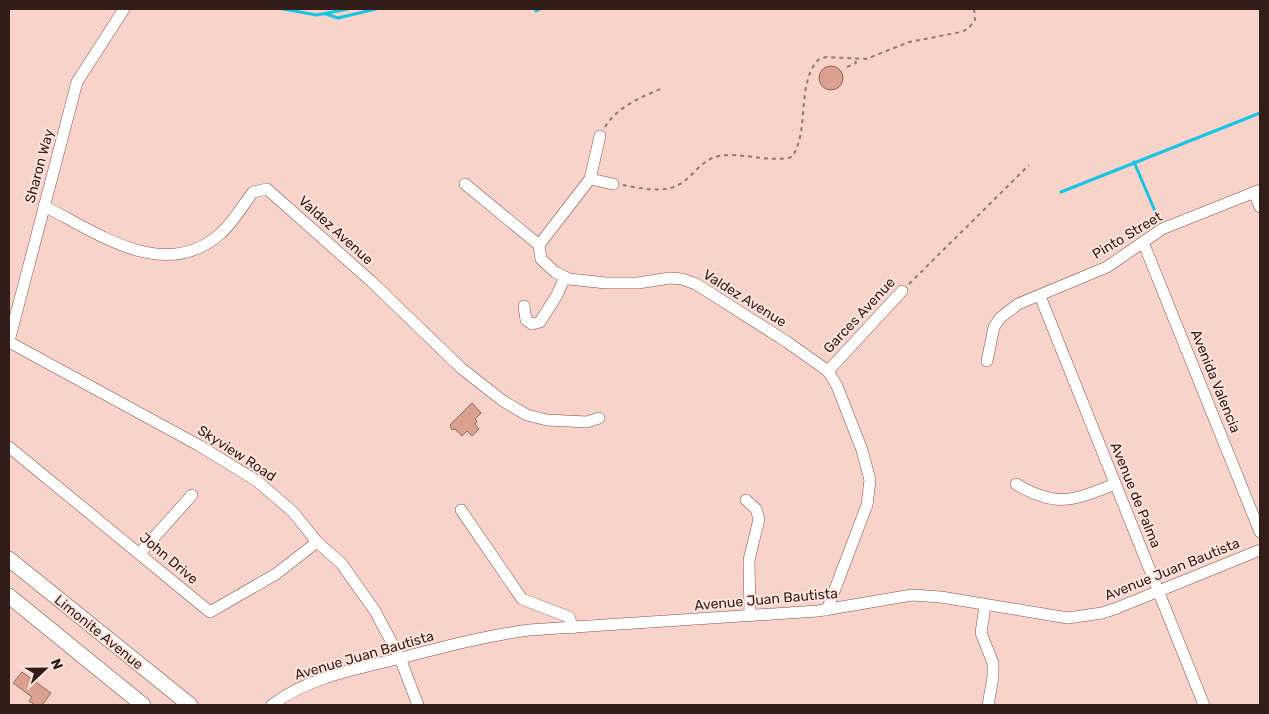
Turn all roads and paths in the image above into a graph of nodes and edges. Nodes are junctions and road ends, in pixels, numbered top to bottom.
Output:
1 (124, 9) edge
2 (974, 9) edge
3 (855, 60) junction
4 (847, 67) dead end
5 (663, 88) dead end
6 (600, 136) joint
7 (1029, 165) dead end
8 (590, 179) junction
9 (464, 184) dead end
10 (613, 184) joint
11 (1257, 191) edge
12 (44, 206) junction
13 (1260, 207) edge
14 (1143, 242) junction
15 (539, 245) junction
16 (565, 277) junction
17 (902, 291) joint
18 (1040, 296) junction
19 (524, 306) dead end
20 (9, 342) edge
21 (987, 362) dead end
22 (828, 371) junction
23 (599, 418) dead end
24 (9, 447) edge
25 (1016, 484) dead end
26 (1115, 484) junction
27 (192, 495) dead end
28 (746, 500) dead end
29 (461, 510) dead end
30 (1260, 532) edge
31 (317, 542) junction
32 (1260, 550) edge
33 (140, 553) junction
34 (9, 559) edge
35 (1158, 591) junction
36 (9, 596) edge
37 (985, 605) junction
38 (827, 610) junction
39 (750, 616) junction
40 (573, 628) junction
41 (400, 658) junction
42 (143, 705) edge
43 (190, 705) edge
44 (272, 705) edge
45 (418, 705) edge
46 (988, 705) edge
47 (1204, 705) edge

1 - 12 street, Sharon Way
2 - 3 path
3 - 4 path
3 - 10 path
5 - 6 path
6 - 8 street
7 - 17 path, Garces Avenue
8 - 10 street
8 - 15 street
9 - 15 street
11 - 13 street
11 - 14 street, Pinto Street
12 - 20 street, Sharon Way
12 - 23 street, Valdez Avenue
14 - 18 street, Pinto Street
14 - 30 street, Avenida Valencia
15 - 16 street
16 - 19 street
16 - 22 street, Valdez Avenue
17 - 22 street, Garces Avenue
18 - 21 street, Pinto Street
18 - 26 street, Avenue de Palma
20 - 31 street, Skyview Road
22 - 38 street, Garces Avenue
24 - 33 street, John Drive
25 - 26 street
26 - 35 street, Avenue de Palma
27 - 33 street
28 - 39 street
29 - 40 street
31 - 33 street, John Drive
31 - 41 street, Skyview Road
32 - 35 street, Avenue Juan Bautista
34 - 43 main road, Limonite Avenue
35 - 37 street, Avenue Juan Bautista
35 - 47 street, Avenue de Palma
36 - 42 main road, Limonite Avenue
37 - 38 street, Avenue Juan Bautista
37 - 46 street
38 - 39 street, Avenue Juan Bautista
39 - 40 street, Avenue Juan Bautista
40 - 41 street, Avenue Juan Bautista
41 - 44 street, Avenue Juan Bautista
41 - 45 street, Skyview Road

